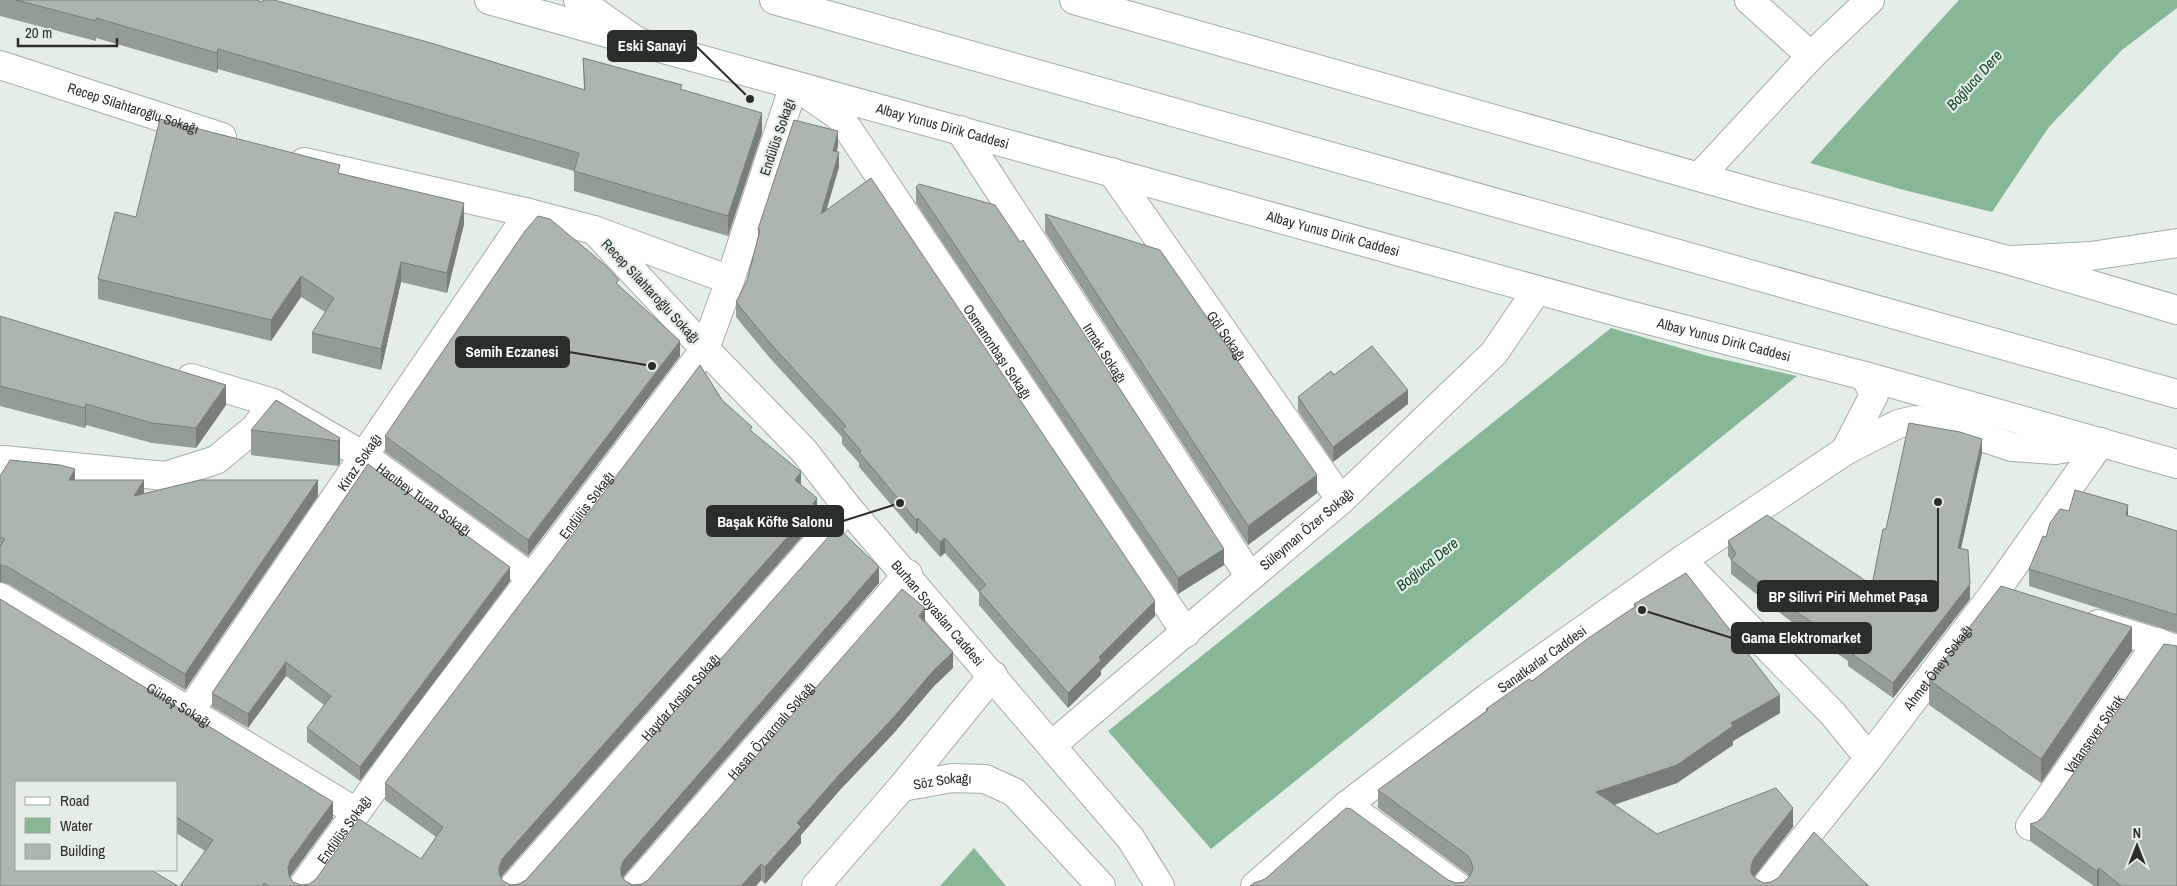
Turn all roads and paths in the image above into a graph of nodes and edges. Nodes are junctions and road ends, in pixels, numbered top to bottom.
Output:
1 (489, 0) edge
2 (578, 0) edge
3 (774, 0) edge
4 (1074, 0) edge
5 (1749, 0) edge
6 (1870, 0) edge
7 (638, 42) junction
8 (1811, 56) junction
9 (0, 66) edge
10 (794, 85) junction
11 (960, 130) junction
12 (249, 146) edge
13 (277, 154) edge
14 (1112, 172) junction
15 (1699, 177) junction
16 (529, 213) junction
17 (594, 230) junction
18 (2177, 243) edge
19 (2008, 260) junction
20 (730, 280) junction
21 (1537, 290) junction
22 (2177, 310) edge
23 (704, 349) junction
24 (169, 372) edge
25 (1865, 376) junction
26 (2177, 394) edge
27 (273, 403) junction
28 (2101, 442) junction
29 (1845, 451) junction
30 (364, 456) junction
31 (0, 463) edge
32 (2177, 464) edge
33 (1342, 500) junction
34 (848, 508) junction
35 (1682, 560) junction
36 (908, 574) junction
37 (1250, 577) junction
38 (532, 578) junction
39 (1995, 592) junction
40 (0, 597) edge
41 (2022, 600) edge
42 (2076, 617) edge
43 (1186, 633) junction
44 (2167, 646) edge
45 (993, 675) junction
46 (190, 710) junction
47 (1052, 745) junction
48 (1869, 758) junction
49 (902, 786) junction
50 (1347, 805) junction
51 (356, 812) junction
52 (2030, 826) edge
53 (303, 886) edge
54 (514, 886) edge
55 (636, 886) edge
56 (816, 886) edge
57 (1101, 886) edge
58 (1160, 886) edge
59 (1255, 886) edge
60 (1457, 886) edge
61 (1766, 886) edge

1 - 7 main road, Albay Yunus Dirik Caddesi
2 - 7 main road
3 - 26 main road
4 - 15 main road
5 - 8 main road
6 - 8 main road
7 - 10 main road, Albay Yunus Dirik Caddesi
8 - 15 main road
9 - 12 main road, Recep Silahtaroğlu Sokağı
10 - 11 main road, Albay Yunus Dirik Caddesi
10 - 20 main road, Endülüs Sokağı
10 - 43 main road, Osmanonbaşı Sokağı
11 - 14 main road, Albay Yunus Dirik Caddesi
11 - 37 main road, Irmak Sokağı
13 - 16 main road
14 - 21 main road, Albay Yunus Dirik Caddesi
14 - 33 main road, Göl Sokağı
15 - 19 main road
16 - 17 main road
16 - 30 main road, Kiraz Sokağı
17 - 20 main road, Recep Silahtaroğlu Sokağı
17 - 23 main road, Recep Silahtaroğlu Sokağı
18 - 19 main road
19 - 22 main road
20 - 23 main road, Endülüs Sokağı
21 - 25 main road, Albay Yunus Dirik Caddesi
21 - 33 main road, Süleyman Özer Sokağı
23 - 34 main road, Burhan Soyaslan Caddesi
23 - 38 main road, Endülüs Sokağı
24 - 27 main road, Hacıbey Turan Sokağı
25 - 28 main road, Albay Yunus Dirik Caddesi
25 - 29 main road
27 - 30 main road, Hacıbey Turan Sokağı
27 - 31 main road
28 - 29 main road, Sanatkarlar Caddesi
28 - 32 main road, Albay Yunus Dirik Caddesi
28 - 39 main road, Ahmet Öney Sokağı
29 - 35 main road, Sanatkarlar Caddesi
30 - 38 main road, Hacıbey Turan Sokağı
30 - 46 main road, Kiraz Sokağı
33 - 37 main road, Süleyman Özer Sokağı
34 - 36 main road, Burhan Soyaslan Caddesi
34 - 54 main road, Haydar Arslan Sokağı
35 - 48 main road
35 - 50 main road, Sanatkarlar Caddesi
36 - 45 main road, Burhan Soyaslan Caddesi
36 - 55 main road, Hasan Özvarnalı Sokağı
37 - 43 main road, Süleyman Özer Sokağı
38 - 51 main road, Endülüs Sokağı
39 - 41 main road
39 - 48 main road, Ahmet Öney Sokağı
40 - 46 main road, Güneş Sokağı
42 - 44 main road
43 - 47 main road, Süleyman Özer Sokağı
44 - 52 main road, Vatansever Sokak
45 - 47 main road, Burhan Soyaslan Caddesi
45 - 49 main road
46 - 51 main road, Güneş Sokağı
47 - 58 main road, Burhan Soyaslan Caddesi
48 - 61 main road, Ahmet Öney Sokağı
49 - 56 main road, Söz Sokağı
49 - 57 main road, Söz Sokağı
50 - 59 main road, Sanatkarlar Caddesi
50 - 60 main road
51 - 53 main road, Endülüs Sokağı

